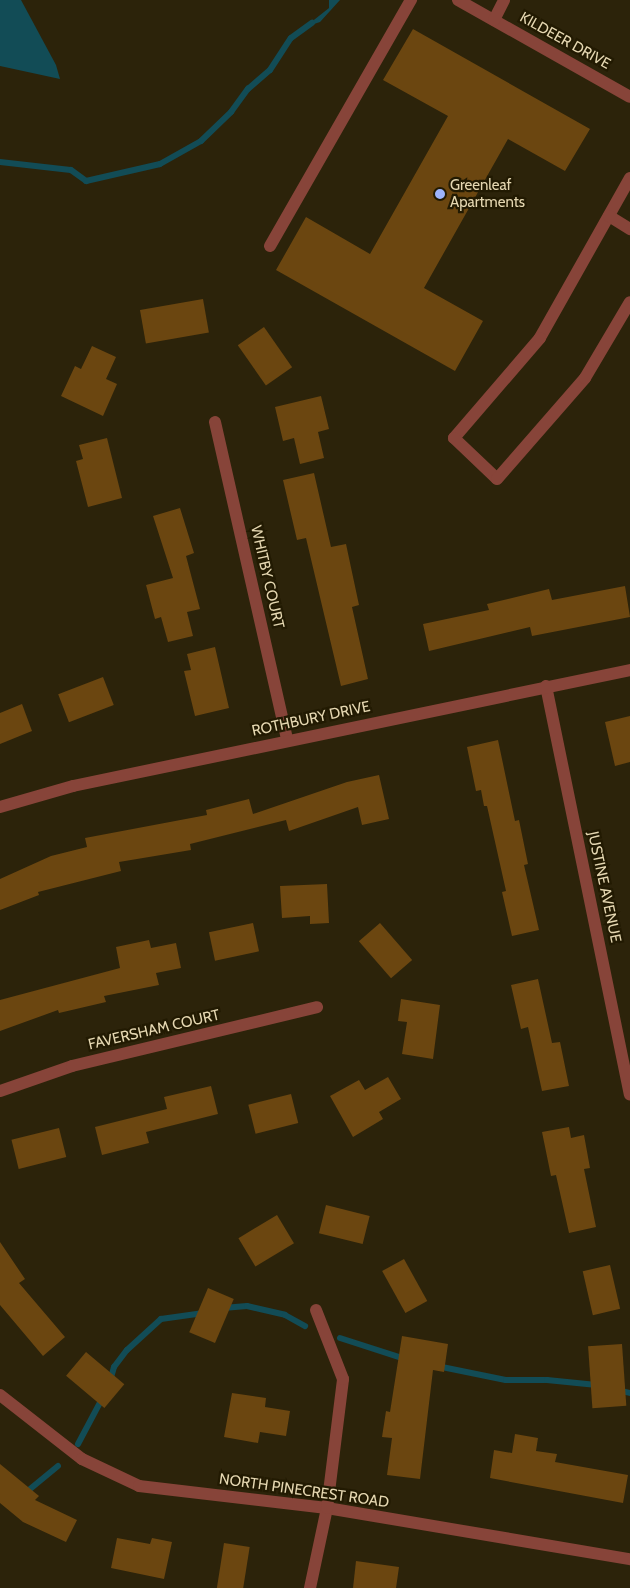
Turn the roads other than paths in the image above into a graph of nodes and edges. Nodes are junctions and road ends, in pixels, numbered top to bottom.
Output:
1 (411, 0) edge
2 (458, 0) edge
3 (504, 0) edge
4 (494, 20) junction
5 (630, 97) edge
6 (630, 178) edge
7 (609, 216) junction
8 (630, 229) edge
9 (270, 246) dead end
10 (630, 302) edge
11 (216, 422) dead end
12 (630, 670) edge
13 (546, 686) junction
14 (287, 740) junction
15 (0, 807) edge
16 (317, 1007) dead end
17 (0, 1091) edge
18 (630, 1094) edge
19 (316, 1310) dead end
20 (0, 1395) edge
21 (327, 1508) junction
22 (630, 1559) edge
23 (310, 1588) edge

1 - 9 street
2 - 4 street, KILDEER DRIVE
3 - 4 street
4 - 5 street, KILDEER DRIVE
6 - 7 street
7 - 8 street
7 - 10 street
11 - 14 street, WHITBY COURT
12 - 13 street, ROTHBURY DRIVE
13 - 14 street, ROTHBURY DRIVE
13 - 18 street, JUSTINE AVENUE
14 - 15 street, ROTHBURY DRIVE
16 - 17 street, FAVERSHAM COURT
19 - 21 street
20 - 21 street, NORTH PINECREST ROAD
21 - 22 street, NORTH PINECREST ROAD
21 - 23 street

